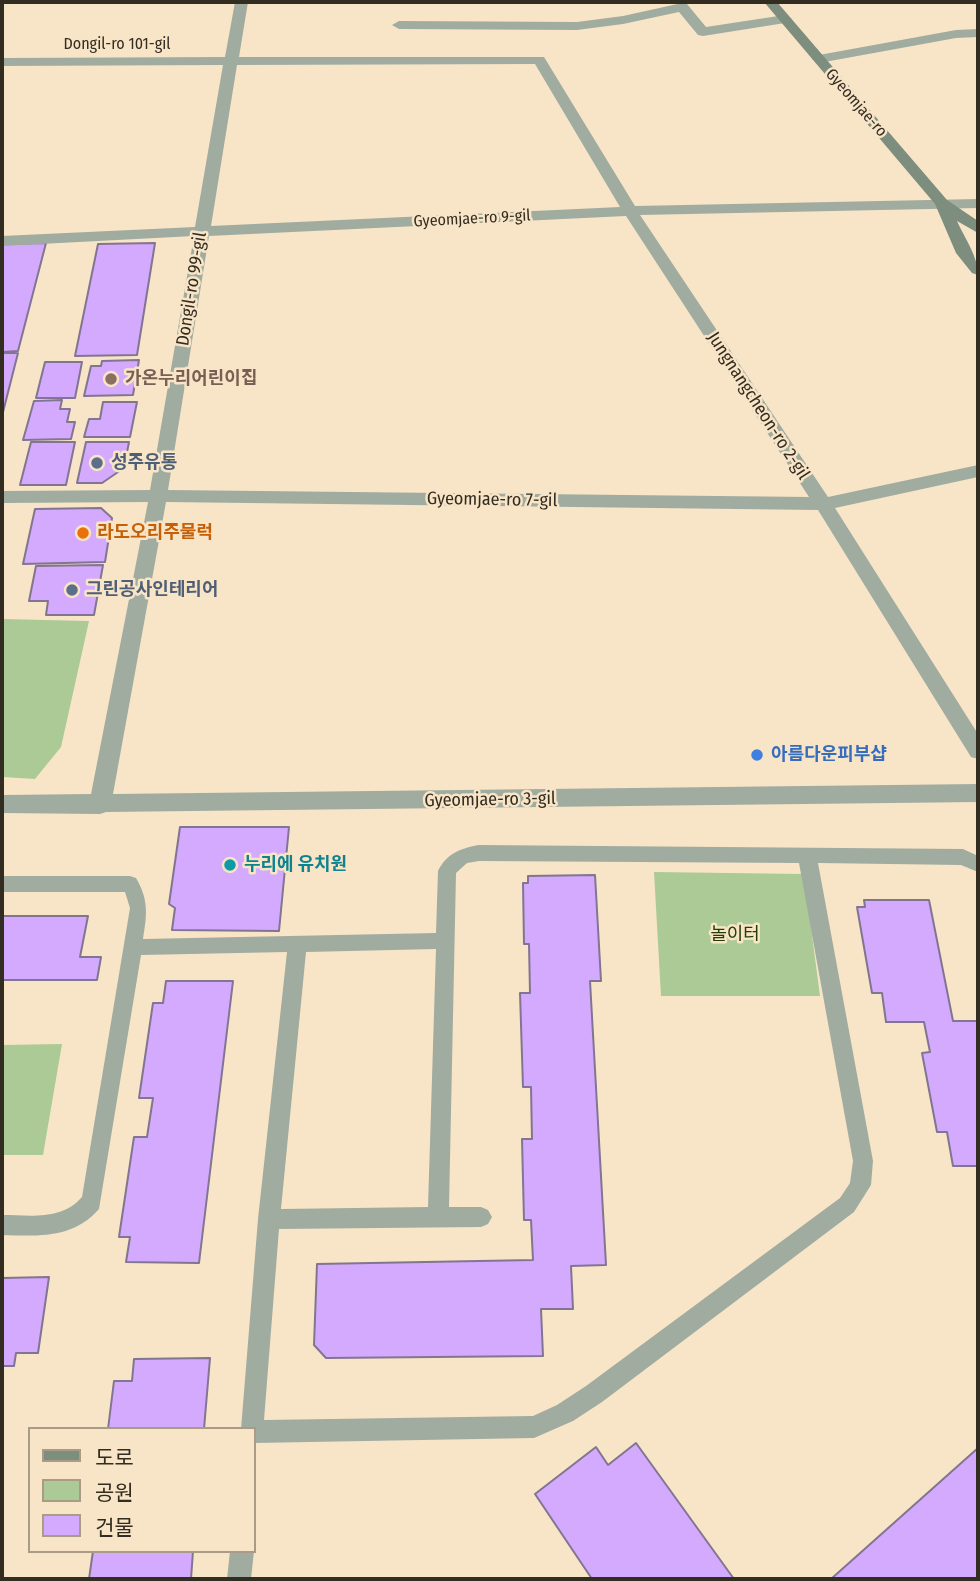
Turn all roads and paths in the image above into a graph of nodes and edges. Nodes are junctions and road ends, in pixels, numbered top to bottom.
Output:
1 (241, 2) edge
2 (770, 2) edge
3 (785, 19) junction
4 (399, 25) dead end
5 (978, 33) edge
6 (819, 59) junction
7 (2, 62) edge
8 (232, 63) junction
9 (942, 203) junction
10 (978, 203) edge
11 (629, 211) junction
12 (978, 228) edge
13 (201, 232) junction
14 (2, 241) edge
15 (978, 270) edge
16 (978, 471) edge
17 (158, 496) junction
18 (2, 498) edge
19 (823, 503) junction
20 (978, 751) edge
21 (978, 793) edge
22 (2, 804) edge
23 (100, 805) junction
24 (807, 855) junction
25 (978, 864) edge
26 (2, 884) edge
27 (445, 941) junction
28 (297, 945) junction
29 (133, 947) junction
30 (438, 1217) junction
31 (481, 1217) dead end
32 (269, 1219) junction
33 (2, 1225) edge
34 (253, 1427) edge
35 (256, 1430) edge
36 (242, 1553) edge
37 (239, 1579) edge

1 - 8 street, Dongil-ro 99-gil
2 - 3 main road, Gyeomjae-ro
3 - 4 street
3 - 6 main road, Gyeomjae-ro
5 - 6 street
6 - 9 main road, Gyeomjae-ro
7 - 8 street, Dongil-ro 101-gil
8 - 11 street, Jungnangcheon-ro 2-gil
8 - 13 street, Dongil-ro 99-gil
9 - 10 street, Gyeomjae-ro 9-gil
9 - 11 street, Gyeomjae-ro 9-gil
9 - 12 main road, Gyeomjae-ro
9 - 15 main road, Gyeomjae-ro
11 - 13 street, Gyeomjae-ro 9-gil
11 - 19 street, Jungnangcheon-ro 2-gil
13 - 14 street, Gyeomjae-ro 9-gil
13 - 17 street, Dongil-ro 99-gil
16 - 19 street, Gyeomjae-ro 7-gil
17 - 18 street, Gyeomjae-ro 7-gil
17 - 19 street, Gyeomjae-ro 7-gil
17 - 23 street, Dongil-ro 99-gil
19 - 20 street, Jungnangcheon-ro 2-gil
21 - 23 street, Gyeomjae-ro 3-gil
22 - 23 street, Gyeomjae-ro 3-gil
24 - 25 lane
24 - 27 lane
24 - 35 lane
26 - 29 lane
27 - 28 lane
27 - 30 lane
28 - 29 lane
28 - 32 lane
29 - 33 lane
30 - 31 lane
30 - 32 lane
32 - 34 lane
36 - 37 lane

